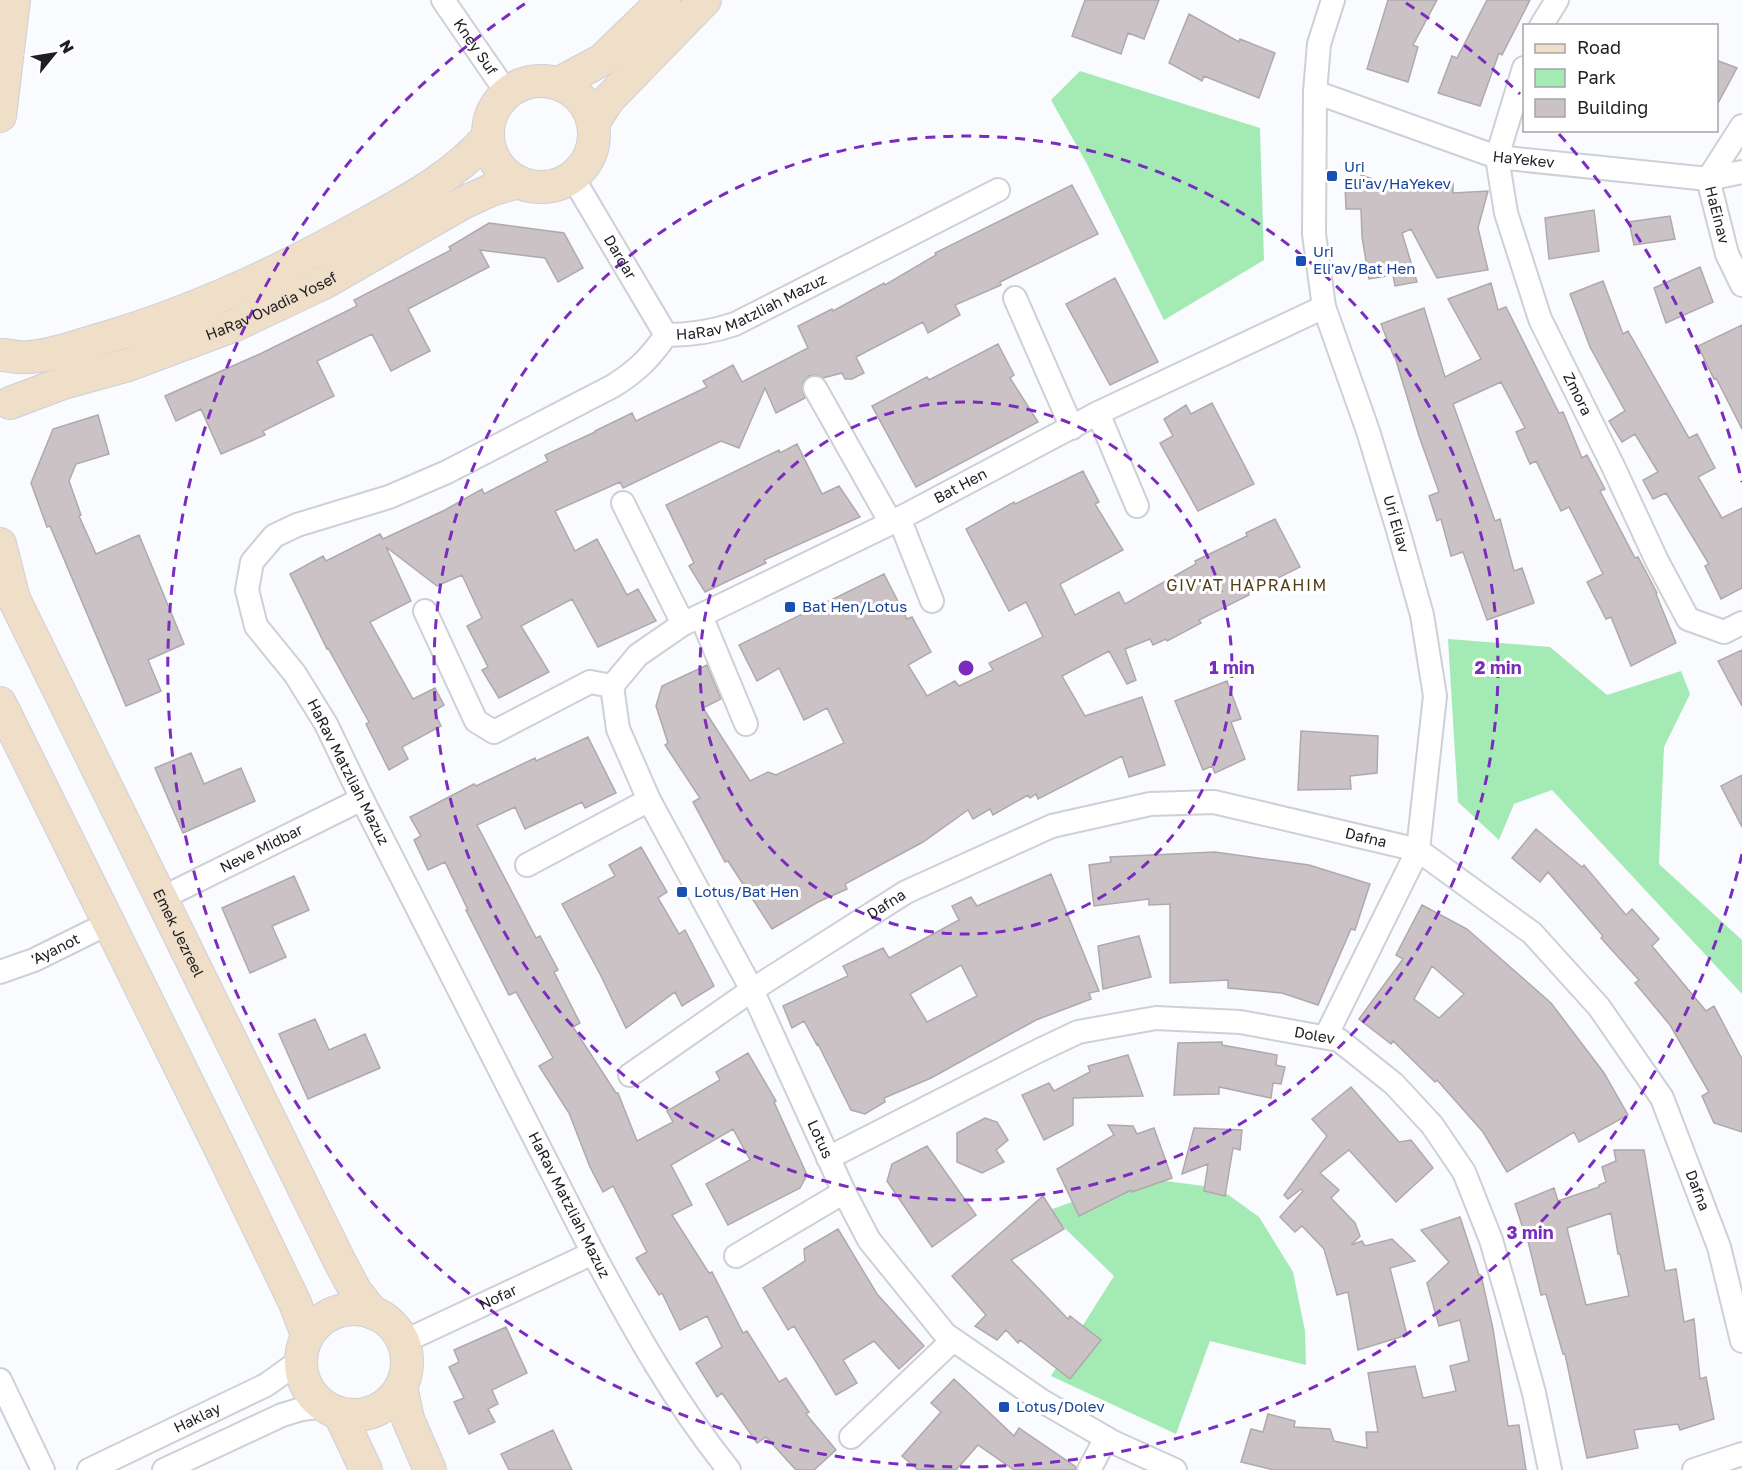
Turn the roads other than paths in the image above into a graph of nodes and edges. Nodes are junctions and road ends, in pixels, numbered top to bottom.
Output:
1 (14, 0) edge
2 (443, 0) edge
3 (664, 0) edge
4 (705, 0) edge
5 (1557, 0) edge
6 (1325, 3) edge
7 (1542, 24) edge
8 (1523, 71) edge
9 (559, 83) junction
10 (1315, 92) junction
11 (507, 93) junction
12 (0, 116) edge
13 (594, 122) junction
14 (1742, 126) edge
15 (488, 137) junction
16 (1497, 157) junction
17 (1742, 172) edge
18 (573, 178) junction
19 (1708, 179) junction
20 (519, 182) junction
21 (998, 190) dead end
22 (1742, 285) edge
23 (1015, 298) dead end
24 (1324, 307) junction
25 (666, 335) junction
26 (2, 353) edge
27 (815, 388) dead end
28 (5, 411) edge
29 (1098, 412) junction
30 (1072, 428) junction
31 (623, 503) dead end
32 (1137, 506) dead end
33 (895, 521) junction
34 (0, 544) edge
35 (932, 601) dead end
36 (425, 611) dead end
37 (692, 620) junction
38 (1742, 623) edge
39 (612, 686) junction
40 (0, 703) edge
41 (746, 724) dead end
42 (362, 799) junction
43 (649, 800) junction
44 (1418, 850) junction
45 (527, 866) dead end
46 (162, 898) junction
47 (109, 923) junction
48 (0, 972) edge
49 (752, 990) junction
50 (1326, 1036) junction
51 (630, 1075) dead end
52 (828, 1158) junction
53 (844, 1192) junction
54 (593, 1253) junction
55 (736, 1256) dead end
56 (373, 1313) junction
57 (953, 1340) junction
58 (1742, 1341) edge
59 (403, 1342) junction
60 (304, 1348) junction
61 (0, 1380) edge
62 (401, 1386) junction
63 (332, 1411) junction
64 (851, 1437) dead end
65 (1106, 1438) junction
66 (1742, 1454) edge
67 (43, 1470) edge
68 (89, 1470) edge
69 (164, 1470) edge
70 (366, 1470) edge
71 (430, 1470) edge
72 (729, 1470) edge
73 (1089, 1470) edge
74 (1175, 1470) edge
75 (1550, 1470) edge
76 (1694, 1470) edge

1 - 12 street
2 - 11 street, Kney Suf
3 - 9 street
4 - 13 street
5 - 7 street
6 - 10 street, Uri Eliav
8 - 16 street
9 - 11 street
9 - 13 street
10 - 16 street, HaYekev
10 - 24 street, Uri Eliav
11 - 15 street
13 - 18 street
14 - 19 street
15 - 20 street
15 - 26 street, HaRav Ovadia Yosef
16 - 19 street, HaYekev
16 - 38 street, Zmora
17 - 19 street, HaYekev
18 - 20 street
18 - 25 street, Dardar
19 - 22 street, HaEinav
20 - 28 street, HaRav Ovadia Yosef
21 - 25 street, HaRav Matzliah Mazuz
23 - 30 street
24 - 29 street, Bat Hen
24 - 44 street, Uri Eliav
25 - 42 street, HaRav Matzliah Mazuz
26 - 28 street
27 - 33 street
29 - 30 street, Bat Hen
29 - 32 street
30 - 33 street, Bat Hen
31 - 37 street
33 - 35 street
33 - 37 street, Bat Hen
34 - 46 street, Emek Jezreel
36 - 39 street
37 - 39 street, Bat Hen
37 - 41 street
39 - 43 street, Lotus
40 - 47 street
42 - 46 street, Neve Midbar
42 - 54 street, HaRav Matzliah Mazuz
43 - 45 street
43 - 49 street, Lotus
44 - 49 street, Dafna
44 - 50 street, Uri Eliav
44 - 58 street, Dafna
46 - 56 street, Emek Jezreel
47 - 48 street, 'Ayanot
47 - 60 street
49 - 51 street, Dafna
49 - 52 street, Lotus
50 - 52 street, Dolev
50 - 75 street, Dolev
52 - 53 street, Lotus
53 - 55 street
53 - 57 street, Lotus
54 - 59 street, Nofar
54 - 72 street, HaRav Matzliah Mazuz
56 - 59 street
56 - 60 street
57 - 64 street
57 - 65 street, Lotus
59 - 62 street
60 - 63 street
60 - 68 street, Haklay
61 - 67 street
62 - 63 street
62 - 71 street
63 - 69 street
63 - 70 street
65 - 73 street
65 - 74 street, Lotus
66 - 76 street

